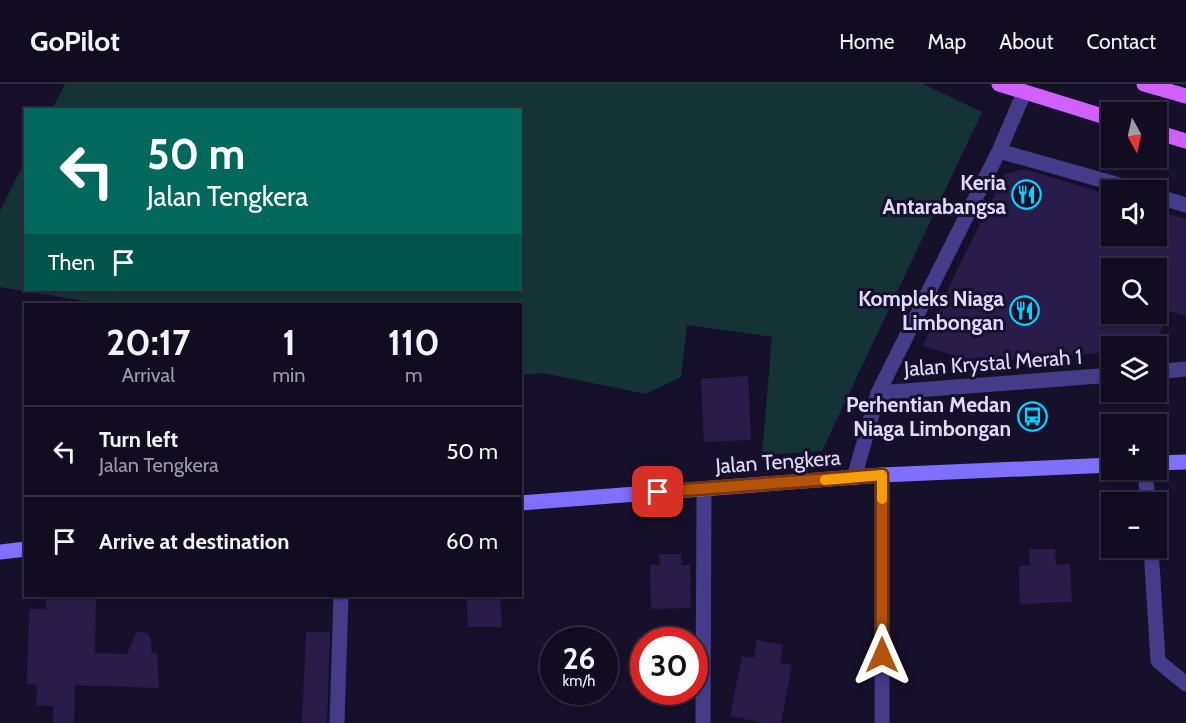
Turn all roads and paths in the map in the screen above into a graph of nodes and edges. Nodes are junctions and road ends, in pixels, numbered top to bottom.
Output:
1 (999, 84) edge
2 (1144, 84) edge
3 (1024, 93) junction
4 (1186, 96) edge
5 (1101, 116) edge
6 (1167, 135) edge
7 (1186, 141) edge
8 (999, 151) junction
9 (1102, 180) edge
10 (1167, 199) edge
11 (1186, 205) edge
12 (1186, 369) edge
13 (1167, 371) edge
14 (1101, 376) edge
15 (878, 393) junction
16 (1186, 462) edge
17 (1167, 463) edge
18 (1101, 465) edge
19 (882, 475) junction
20 (854, 478) junction
21 (704, 489) junction
22 (522, 502) edge
23 (24, 549) edge
24 (0, 552) edge
25 (1151, 558) edge
26 (341, 597) edge
27 (1186, 684) edge
28 (337, 723) edge
29 (703, 723) edge
30 (882, 723) edge

1 - 3 main road
2 - 4 main road
3 - 5 main road
3 - 8 street
6 - 7 main road
8 - 9 street
8 - 15 street
10 - 11 street
12 - 13 street
14 - 15 street, Jalan Krystal Merah 1
15 - 20 street
16 - 17 main road
18 - 19 main road, Jalan Tengkera
19 - 20 main road, Jalan Tengkera
19 - 30 street
20 - 21 main road, Jalan Tengkera
21 - 22 main road, Jalan Tengkera
21 - 29 street
23 - 24 main road
25 - 27 street
26 - 28 street

